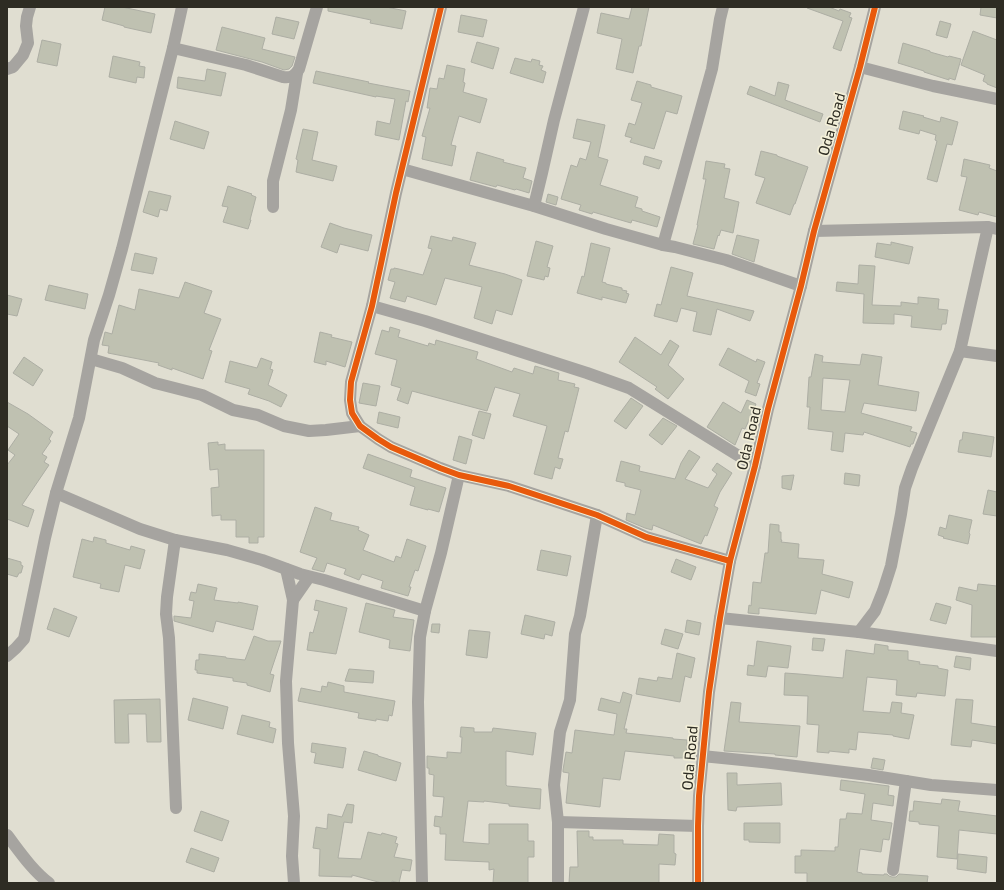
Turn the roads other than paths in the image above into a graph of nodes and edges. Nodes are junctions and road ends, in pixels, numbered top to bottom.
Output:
1 (30, 7) edge
2 (182, 7) edge
3 (317, 7) edge
4 (441, 7) edge
5 (584, 7) edge
6 (723, 7) edge
7 (875, 7) edge
8 (174, 48) junction
9 (860, 67) junction
10 (7, 69) edge
11 (297, 73) junction
12 (997, 99) edge
13 (402, 169) junction
14 (534, 206) junction
15 (273, 207) dead end
16 (993, 228) edge
17 (814, 231) junction
18 (663, 245) junction
19 (801, 286) junction
20 (372, 306) junction
21 (960, 351) junction
22 (997, 356) edge
23 (91, 359) junction
24 (360, 426) junction
25 (755, 466) junction
26 (459, 475) junction
27 (56, 493) junction
28 (596, 515) junction
29 (175, 540) junction
30 (730, 561) junction
31 (286, 569) junction
32 (309, 577) junction
33 (293, 600) junction
34 (425, 611) junction
35 (720, 618) junction
36 (859, 632) junction
37 (997, 651) edge
38 (7, 656) edge
39 (702, 756) junction
40 (906, 781) junction
41 (997, 790) edge
42 (176, 808) dead end
43 (558, 822) junction
44 (698, 826) junction
45 (7, 835) edge
46 (893, 870) dead end
47 (49, 883) edge
48 (294, 883) edge
49 (422, 883) edge
50 (558, 883) edge
51 (698, 883) edge

1 - 10 street
2 - 8 street
3 - 11 street
4 - 13 street
5 - 14 street
6 - 18 street
7 - 9 street, Oda Road
8 - 11 street
8 - 23 street
9 - 12 street
9 - 17 street, Oda Road
11 - 15 street
13 - 14 street
13 - 20 street
14 - 18 street
16 - 17 street
16 - 21 street
17 - 19 street, Oda Road
18 - 19 street
19 - 25 street, Oda Road
20 - 24 street
20 - 25 street
21 - 22 street
21 - 36 street
23 - 24 street
23 - 27 street
24 - 26 street
25 - 30 street, Oda Road
26 - 28 street
26 - 34 street
27 - 29 street
27 - 38 street
28 - 30 street
28 - 43 street
29 - 31 street
29 - 42 street
30 - 35 street, Oda Road
31 - 32 street
31 - 33 street
32 - 33 street
32 - 34 street
33 - 48 street
34 - 49 street
35 - 36 street
35 - 39 street, Oda Road
36 - 37 street
39 - 40 street
39 - 44 street, Oda Road
40 - 41 street
40 - 46 street
43 - 44 street
43 - 50 street
44 - 51 street, Oda Road
45 - 47 street

